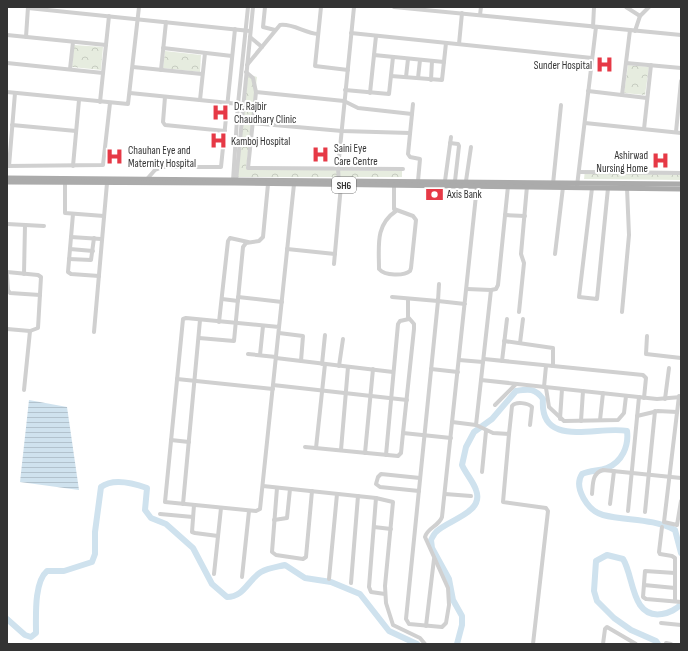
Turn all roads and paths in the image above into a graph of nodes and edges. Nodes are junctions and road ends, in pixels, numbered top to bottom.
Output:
1 (138, 7) edge
2 (248, 7) edge
3 (253, 7) edge
4 (265, 7) edge
5 (321, 7) edge
6 (354, 7) edge
7 (394, 7) edge
8 (481, 7) edge
9 (594, 7) edge
10 (626, 7) edge
11 (649, 7) edge
12 (28, 8) edge
13 (462, 13) junction
14 (480, 15) junction
15 (109, 16) junction
16 (640, 16) junction
17 (137, 19) junction
18 (166, 22) junction
19 (594, 27) junction
20 (235, 29) junction
21 (275, 30) junction
22 (632, 30) junction
23 (248, 31) junction
24 (351, 33) junction
25 (318, 34) junction
26 (7, 35) edge
27 (681, 35) edge
28 (376, 36) junction
29 (26, 37) junction
30 (250, 37) junction
31 (72, 42) junction
32 (446, 43) junction
33 (459, 44) junction
34 (106, 45) junction
35 (262, 47) junction
36 (163, 48) junction
37 (205, 53) junction
38 (374, 55) junction
39 (232, 56) junction
40 (393, 57) junction
41 (592, 58) junction
42 (408, 59) junction
43 (420, 60) junction
44 (432, 61) junction
45 (444, 62) junction
46 (7, 63) edge
47 (626, 63) junction
48 (651, 65) junction
49 (247, 66) junction
50 (133, 67) junction
51 (681, 68) edge
52 (70, 69) junction
53 (161, 70) junction
54 (348, 70) junction
55 (246, 72) junction
56 (103, 73) junction
57 (202, 74) junction
58 (392, 76) junction
59 (406, 77) junction
60 (418, 78) junction
61 (431, 80) junction
62 (681, 81) edge
63 (345, 90) junction
64 (588, 91) junction
65 (7, 92) edge
66 (256, 92) junction
67 (15, 93) junction
68 (130, 93) junction
69 (370, 93) junction
70 (622, 95) junction
71 (166, 97) junction
72 (647, 98) junction
73 (79, 100) junction
74 (200, 100) junction
75 (344, 101) junction
76 (100, 102) junction
77 (110, 103) junction
78 (227, 103) junction
79 (240, 104) junction
80 (413, 104) dead end
81 (561, 105) dead end
82 (412, 114) junction
83 (252, 123) junction
84 (585, 123) junction
85 (12, 125) junction
86 (644, 129) junction
87 (224, 130) junction
88 (342, 130) junction
89 (76, 131) junction
90 (676, 132) junction
91 (410, 133) junction
92 (681, 133) edge
93 (451, 137) dead end
94 (450, 143) junction
95 (472, 147) dead end
96 (8, 166) edge
97 (73, 166) junction
98 (338, 168) junction
99 (403, 169) dead end
100 (579, 172) junction
101 (681, 173) edge
102 (7, 178) edge
103 (147, 179) junction
104 (235, 181) junction
105 (418, 181) junction
106 (445, 181) junction
107 (455, 181) junction
108 (7, 182) edge
109 (466, 182) junction
110 (65, 183) junction
111 (107, 183) junction
112 (339, 183) junction
113 (268, 184) junction
114 (294, 184) junction
115 (681, 184) edge
116 (394, 185) junction
117 (553, 185) junction
118 (577, 185) junction
119 (477, 186) junction
120 (508, 186) junction
121 (528, 186) junction
122 (562, 187) junction
123 (592, 188) junction
124 (608, 188) junction
125 (627, 188) junction
126 (681, 189) edge
127 (396, 211) junction
128 (73, 214) junction
129 (505, 215) junction
130 (104, 216) junction
131 (525, 216) junction
132 (7, 224) edge
133 (25, 225) junction
134 (44, 226) dead end
135 (71, 236) junction
136 (94, 238) junction
137 (101, 239) junction
138 (248, 242) junction
139 (70, 249) junction
140 (287, 249) junction
141 (93, 251) junction
142 (335, 254) junction
143 (555, 254) dead end
144 (69, 259) junction
145 (334, 264) dead end
146 (7, 274) edge
147 (24, 274) junction
148 (99, 276) junction
149 (439, 284) dead end
150 (467, 289) junction
151 (491, 290) junction
152 (40, 295) junction
153 (392, 297) dead end
154 (222, 299) junction
155 (238, 299) junction
156 (408, 299) junction
157 (438, 301) junction
158 (282, 302) junction
159 (465, 304) junction
160 (519, 312) dead end
161 (622, 312) dead end
162 (409, 319) junction
163 (507, 319) dead end
164 (522, 319) dead end
165 (200, 320) junction
166 (220, 322) junction
167 (236, 323) junction
168 (263, 326) junction
169 (279, 327) junction
170 (7, 329) edge
171 (30, 331) junction
172 (94, 332) dead end
173 (279, 333) junction
174 (325, 335) dead end
175 (647, 336) dead end
176 (199, 338) junction
177 (343, 339) dead end
178 (504, 341) junction
179 (520, 343) junction
180 (248, 354) dead end
181 (260, 355) junction
182 (276, 358) junction
183 (681, 358) edge
184 (459, 360) junction
185 (301, 361) junction
186 (483, 361) junction
187 (502, 361) junction
188 (324, 364) junction
189 (339, 366) junction
190 (546, 366) junction
191 (553, 366) junction
192 (348, 367) junction
193 (669, 368) dead end
194 (431, 369) junction
195 (373, 370) junction
196 (393, 372) junction
197 (458, 372) junction
198 (177, 379) junction
199 (481, 380) junction
200 (195, 381) junction
201 (516, 384) junction
202 (273, 387) junction
203 (545, 388) junction
204 (562, 389) junction
205 (24, 390) dead end
206 (323, 391) junction
207 (583, 391) junction
208 (603, 393) junction
209 (346, 394) junction
210 (370, 396) junction
211 (626, 396) junction
212 (639, 397) junction
213 (680, 397) edge
214 (391, 398) junction
215 (644, 398) junction
216 (665, 399) junction
217 (407, 400) junction
218 (495, 405) dead end
219 (656, 411) junction
220 (677, 412) junction
221 (637, 416) junction
222 (560, 419) junction
223 (600, 420) junction
224 (581, 421) junction
225 (452, 422) junction
226 (530, 425) dead end
227 (479, 426) junction
228 (676, 429) junction
229 (681, 429) edge
230 (486, 431) junction
231 (404, 433) junction
232 (509, 434) junction
233 (424, 435) junction
234 (451, 438) junction
235 (170, 440) junction
236 (189, 442) junction
237 (305, 447) dead end
238 (316, 448) junction
239 (341, 450) junction
240 (364, 453) junction
241 (386, 455) junction
242 (614, 470) junction
243 (482, 472) dead end
244 (632, 472) junction
245 (649, 474) junction
246 (670, 477) junction
247 (420, 478) junction
248 (681, 478) edge
249 (263, 486) junction
250 (277, 488) junction
251 (290, 489) junction
252 (312, 491) junction
253 (419, 491) junction
254 (336, 494) junction
255 (445, 494) junction
256 (592, 494) dead end
257 (358, 496) junction
258 (471, 496) dead end
259 (376, 498) junction
260 (681, 501) edge
261 (183, 504) junction
262 (610, 504) dead end
263 (194, 505) junction
264 (221, 508) junction
265 (250, 511) junction
266 (628, 511) dead end
267 (645, 512) dead end
268 (160, 514) dead end
269 (193, 517) junction
270 (274, 520) junction
271 (374, 527) junction
272 (662, 527) dead end
273 (391, 528) junction
274 (415, 533) junction
275 (425, 534) junction
276 (218, 536) junction
277 (434, 558) junction
278 (675, 573) junction
279 (214, 574) dead end
280 (242, 577) dead end
281 (329, 578) dead end
282 (351, 583) dead end
283 (644, 585) junction
284 (675, 588) junction
285 (385, 594) junction
286 (678, 602) edge
287 (661, 623) dead end
288 (681, 625) edge
289 (426, 626) junction
290 (425, 644) edge
291 (533, 644) edge
292 (603, 644) edge
293 (636, 644) edge
294 (666, 644) edge
295 (671, 644) edge

1 - 17 street
2 - 23 street
3 - 23 street
4 - 21 street
5 - 25 street
6 - 24 street
7 - 13 street
8 - 14 street
9 - 19 street
10 - 16 street
11 - 16 street
12 - 15 street
12 - 29 street
13 - 14 street
13 - 33 street
14 - 19 street
15 - 17 street
15 - 34 street
16 - 22 street
17 - 18 street
17 - 50 street
18 - 20 street
18 - 36 street
19 - 22 street
19 - 41 street
20 - 23 street
20 - 39 street
21 - 25 street
21 - 35 street
22 - 27 street
22 - 47 street
23 - 30 street
23 - 79 street
24 - 28 street
24 - 54 street
25 - 54 street
26 - 29 street
28 - 32 street
28 - 38 street
29 - 31 street
30 - 35 street
30 - 49 street
31 - 34 street
31 - 52 street
32 - 33 street
32 - 45 street
33 - 41 street
34 - 56 street
35 - 49 street
36 - 37 street
36 - 53 street
37 - 39 street
37 - 57 street
38 - 40 street
38 - 69 street
39 - 78 street
40 - 42 street
40 - 58 street
41 - 64 street
42 - 43 street
42 - 59 street
43 - 44 street
43 - 60 street
44 - 45 street
44 - 61 street
45 - 61 street
46 - 52 street
47 - 48 street
47 - 70 street
48 - 51 street
48 - 72 street
49 - 55 street
50 - 53 street
50 - 68 street
52 - 56 street
53 - 57 street
54 - 63 street
55 - 66 street
55 - 79 street
56 - 76 street
57 - 74 street
58 - 59 street
58 - 69 street
59 - 60 street
60 - 61 street
62 - 90 street
63 - 69 street
63 - 75 street
64 - 70 street
64 - 84 street
65 - 67 street
66 - 75 street
66 - 83 street
67 - 73 street
67 - 85 street
68 - 71 street
68 - 77 street
70 - 72 street
71 - 74 street
71 - 87 street
72 - 86 street
73 - 76 street
73 - 89 street
74 - 78 street
75 - 82 street
75 - 88 street
76 - 77 street
77 - 97 street
78 - 79 street
78 - 87 street
79 - 104 street
80 - 82 street
81 - 117 street
82 - 91 street
83 - 88 street
83 - 98 street
84 - 86 street
84 - 100 street
85 - 89 street
85 - 96 street
86 - 90 street
87 - 103 street
88 - 91 street
88 - 98 street
89 - 97 street
90 - 92 street
91 - 105 street
93 - 94 street
94 - 106 street
94 - 107 street
95 - 109 street
96 - 97 street
98 - 99 street
98 - 112 street
100 - 101 street
100 - 118 street
102 - 103 main road, SH6
103 - 104 main road, SH6
104 - 111 main road, SH6
104 - 112 main road, SH6
104 - 113 main road, SH6
105 - 106 main road, SH6
105 - 112 main road, SH6
106 - 107 main road, SH6
107 - 109 main road, SH6
108 - 110 main road, SH6
109 - 117 main road, SH6
110 - 111 main road, SH6
110 - 128 street
111 - 130 street
112 - 114 main road, SH6
112 - 116 main road, SH6
112 - 142 street
113 - 114 main road, SH6
113 - 138 street
114 - 140 street
115 - 118 main road, SH6
116 - 119 main road, SH6
116 - 127 street
117 - 118 main road, SH6
117 - 121 main road, SH6
117 - 122 main road, SH6
118 - 122 main road, SH6
118 - 123 main road, SH6
119 - 120 main road, SH6
119 - 150 street
120 - 121 main road, SH6
120 - 129 street
121 - 131 street
122 - 143 street
123 - 124 main road, SH6
123 - 124 street
124 - 125 main road, SH6
125 - 126 main road, SH6
125 - 161 street
127 - 127 street
128 - 130 street
128 - 135 street
129 - 131 street
129 - 151 street
130 - 137 street
131 - 160 street
132 - 133 street
133 - 134 street
133 - 147 street
135 - 136 street
135 - 139 street
136 - 137 street
136 - 141 street
137 - 148 street
138 - 154 street
138 - 155 street
139 - 141 street
139 - 144 street
140 - 142 street
140 - 158 street
141 - 144 street
142 - 145 street
144 - 148 street
146 - 147 street
146 - 152 street
147 - 152 street
148 - 172 street
149 - 157 street
150 - 151 street
150 - 159 street
151 - 186 street
152 - 171 street
153 - 156 street
154 - 155 street
154 - 166 street
155 - 158 street
155 - 167 street
156 - 157 street
156 - 162 street
157 - 159 street
157 - 194 street
158 - 169 street
159 - 184 street
162 - 196 street
162 - 217 street
163 - 178 street
164 - 179 street
165 - 166 street
165 - 176 street
165 - 198 street
166 - 167 street
167 - 168 street
167 - 176 street
168 - 169 street
168 - 181 street
169 - 173 street
170 - 171 street
171 - 205 street
173 - 182 street
173 - 185 street
174 - 188 street
175 - 183 street
176 - 200 street
177 - 189 street
178 - 179 street
178 - 187 street
179 - 191 street
180 - 181 street
181 - 182 street
182 - 185 street
182 - 202 street
184 - 186 street
184 - 197 street
185 - 188 street
186 - 187 street
186 - 199 street
187 - 190 street
188 - 189 street
188 - 206 street
189 - 192 street
190 - 191 street
190 - 203 street
191 - 215 street
192 - 195 street
192 - 209 street
193 - 216 street
194 - 197 street
194 - 233 street
195 - 196 street
195 - 210 street
196 - 214 street
197 - 225 street
198 - 200 street
198 - 235 street
199 - 201 street
199 - 227 street
200 - 202 street
200 - 236 street
201 - 203 street
201 - 218 street
202 - 206 street
202 - 249 street
203 - 204 street
203 - 222 street
204 - 207 street
204 - 222 street
206 - 209 street
206 - 238 street
207 - 208 street
207 - 224 street
208 - 211 street
208 - 223 street
209 - 210 street
209 - 239 street
210 - 214 street
210 - 240 street
211 - 212 street
211 - 223 street
212 - 215 street
212 - 221 street
213 - 216 street
213 - 220 street
214 - 217 street
214 - 241 street
215 - 216 street
217 - 231 street
219 - 220 street
219 - 221 street
219 - 245 street
220 - 228 street
221 - 244 street
222 - 224 street
223 - 224 street
225 - 227 street
225 - 234 street
226 - 232 street
227 - 230 street
228 - 229 street
228 - 246 street
230 - 232 street
230 - 243 street
231 - 233 street
231 - 241 street
232 - 291 street
233 - 234 street
233 - 247 street
234 - 255 street
235 - 236 street
235 - 261 street
236 - 261 street
237 - 238 street
238 - 239 street
239 - 240 street
240 - 241 street
242 - 244 street
242 - 256 street
242 - 262 street
244 - 245 street
244 - 266 street
245 - 246 street
245 - 267 street
246 - 248 street
246 - 260 street
247 - 253 street
247 - 253 street
249 - 250 street
249 - 265 street
250 - 251 street
250 - 270 street
251 - 252 street
251 - 270 street
252 - 254 street
252 - 270 street
253 - 274 street
254 - 257 street
254 - 281 street
255 - 258 street
255 - 275 street
257 - 259 street
257 - 282 street
259 - 271 street
259 - 273 street
261 - 263 street
263 - 264 street
263 - 269 street
264 - 265 street
264 - 276 street
265 - 280 street
268 - 269 street
269 - 276 street
271 - 273 street
271 - 285 street
272 - 278 street
273 - 285 street
274 - 275 street
274 - 289 street
275 - 277 street
276 - 279 street
277 - 289 street
277 - 289 street
278 - 283 street
278 - 284 street
283 - 284 street
283 - 286 street
284 - 286 street
285 - 290 street
287 - 288 street
292 - 293 street
294 - 295 street

